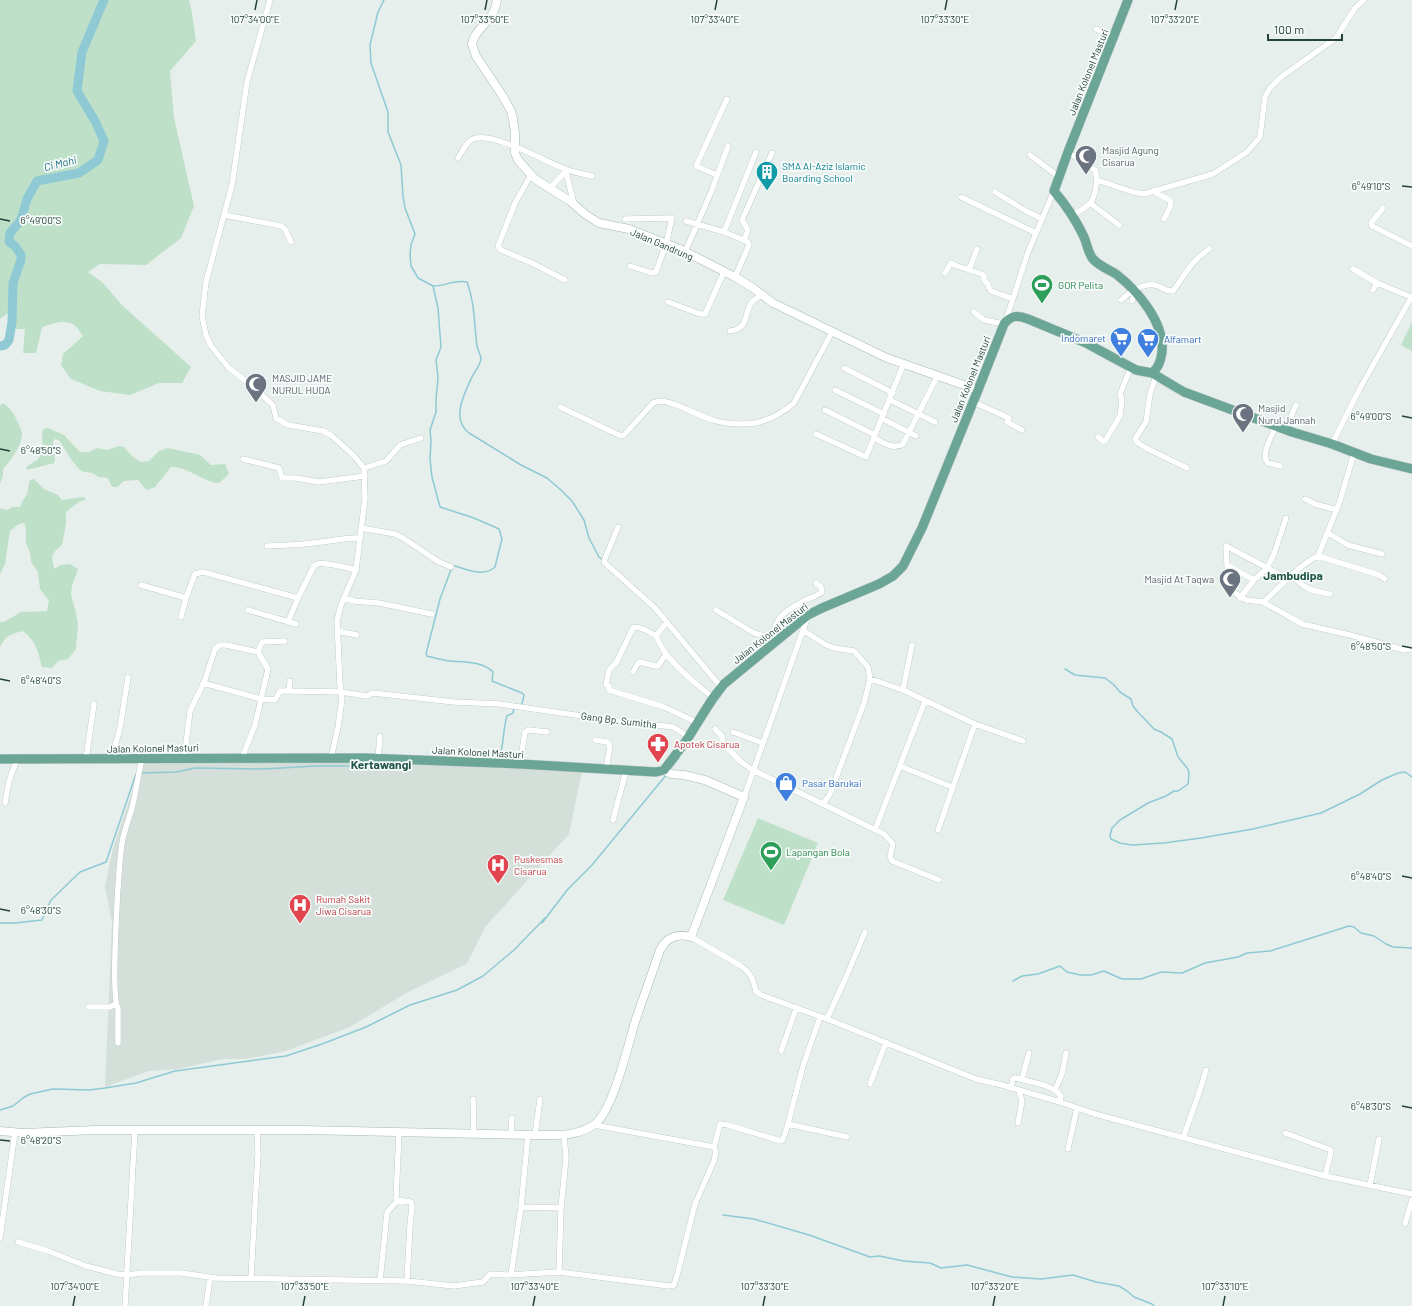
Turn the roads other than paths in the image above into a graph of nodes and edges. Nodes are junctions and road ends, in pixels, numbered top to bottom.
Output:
1 (270, 0) edge
2 (496, 0) edge
3 (1128, 0) edge
4 (1364, 0) edge
5 (1096, 29) dead end
6 (1114, 37) junction
7 (727, 99) dead end
8 (728, 146) dead end
9 (514, 147) junction
10 (756, 152) dead end
11 (1068, 152) junction
12 (772, 153) dead end
13 (1030, 156) dead end
14 (458, 158) dead end
15 (567, 171) junction
16 (716, 175) junction
17 (530, 176) junction
18 (592, 176) dead end
19 (1059, 177) junction
20 (1097, 180) junction
21 (550, 188) junction
22 (995, 192) dead end
23 (1054, 192) junction
24 (1153, 192) junction
25 (962, 197) dead end
26 (1090, 204) junction
27 (574, 205) junction
28 (1383, 208) dead end
29 (224, 215) junction
30 (1072, 216) junction
31 (625, 219) dead end
32 (1042, 219) junction
33 (1164, 219) dead end
34 (686, 221) dead end
35 (697, 224) junction
36 (1119, 225) dead end
37 (724, 232) junction
38 (1036, 233) junction
39 (744, 240) junction
40 (291, 242) dead end
41 (666, 244) junction
42 (1412, 246) edge
43 (977, 249) dead end
44 (1209, 249) dead end
45 (685, 252) junction
46 (630, 266) dead end
47 (1353, 269) dead end
48 (969, 270) junction
49 (724, 272) junction
50 (945, 273) dead end
51 (736, 277) junction
52 (565, 280) dead end
53 (1377, 283) junction
54 (1373, 290) dead end
55 (763, 295) junction
56 (1133, 295) junction
57 (1411, 296) edge
58 (1013, 298) junction
59 (1121, 300) dead end
60 (668, 302) dead end
61 (974, 312) dead end
62 (1005, 323) junction
63 (730, 332) dead end
64 (832, 332) junction
65 (904, 363) junction
66 (1131, 367) junction
67 (844, 368) dead end
68 (1154, 374) junction
69 (938, 375) junction
70 (835, 390) dead end
71 (978, 390) junction
72 (893, 393) junction
73 (892, 402) dead end
74 (973, 402) junction
75 (1296, 405) dead end
76 (560, 407) dead end
77 (825, 410) dead end
78 (884, 414) junction
79 (918, 414) junction
80 (885, 420) dead end
81 (934, 422) dead end
82 (1276, 426) junction
83 (1022, 430) dead end
84 (1286, 430) junction
85 (908, 433) junction
86 (816, 434) dead end
87 (916, 436) dead end
88 (876, 437) junction
89 (1098, 437) dead end
90 (421, 438) dead end
91 (1332, 444) junction
92 (1354, 453) junction
93 (243, 459) dead end
94 (1280, 466) dead end
95 (364, 468) junction
96 (1187, 468) dead end
97 (1412, 469) edge
98 (364, 476) junction
99 (1305, 499) dead end
100 (1337, 510) junction
101 (1286, 518) dead end
102 (618, 526) dead end
103 (361, 528) junction
104 (1328, 533) junction
105 (359, 538) junction
106 (267, 546) dead end
107 (1382, 554) dead end
108 (1318, 556) junction
109 (1227, 565) junction
110 (451, 567) dead end
111 (1267, 568) junction
112 (356, 570) junction
113 (1290, 577) junction
114 (1385, 579) dead end
115 (1254, 580) junction
116 (816, 583) dead end
117 (141, 585) dead end
118 (1330, 594) dead end
119 (186, 598) junction
120 (298, 598) junction
121 (344, 598) junction
122 (1240, 598) junction
123 (1263, 602) junction
124 (248, 610) dead end
125 (716, 610) dead end
126 (432, 614) dead end
127 (808, 615) junction
128 (181, 617) dead end
129 (288, 622) junction
130 (666, 623) junction
131 (296, 624) dead end
132 (337, 631) junction
133 (804, 631) junction
134 (356, 635) dead end
135 (656, 636) junction
136 (775, 639) junction
137 (285, 641) dead end
138 (912, 645) dead end
139 (1412, 649) edge
140 (258, 652) junction
141 (666, 654) junction
142 (633, 672) dead end
143 (128, 677) dead end
144 (870, 679) junction
145 (290, 681) dead end
146 (203, 684) junction
147 (721, 687) junction
148 (903, 690) junction
149 (288, 691) junction
150 (341, 692) junction
151 (713, 698) junction
152 (260, 699) junction
153 (925, 701) junction
154 (94, 704) dead end
155 (698, 723) junction
156 (975, 724) junction
157 (715, 728) dead end
158 (547, 732) dead end
159 (733, 732) dead end
160 (380, 736) dead end
161 (689, 737) junction
162 (594, 740) dead end
163 (1023, 741) dead end
164 (763, 743) junction
165 (242, 758) junction
166 (331, 758) junction
167 (0, 759) edge
168 (17, 759) junction
169 (86, 759) junction
170 (142, 759) junction
171 (184, 759) junction
172 (378, 759) junction
173 (111, 760) junction
174 (520, 764) junction
175 (900, 766) junction
176 (606, 770) junction
177 (753, 770) junction
178 (626, 771) junction
179 (666, 772) junction
180 (952, 787) junction
181 (744, 797) junction
182 (5, 803) dead end
183 (823, 804) junction
184 (613, 820) dead end
185 (875, 830) junction
186 (938, 830) dead end
187 (939, 880) dead end
188 (865, 932) dead end
189 (691, 937) junction
190 (116, 1004) junction
191 (88, 1006) dead end
192 (796, 1009) junction
193 (820, 1017) junction
194 (827, 1019) junction
195 (886, 1042) junction
196 (118, 1043) dead end
197 (781, 1051) dead end
198 (1029, 1052) dead end
199 (1066, 1054) dead end
200 (1206, 1070) dead end
201 (1022, 1079) junction
202 (870, 1084) dead end
203 (1011, 1088) junction
204 (1055, 1090) junction
205 (1019, 1091) junction
206 (473, 1099) dead end
207 (540, 1099) dead end
208 (1060, 1102) junction
209 (1077, 1108) junction
210 (512, 1118) dead end
211 (1018, 1123) dead end
212 (788, 1124) junction
213 (594, 1125) junction
214 (135, 1130) junction
215 (0, 1131) edge
216 (257, 1131) junction
217 (15, 1132) junction
218 (399, 1132) junction
219 (1285, 1133) dead end
220 (474, 1134) junction
221 (511, 1135) junction
222 (532, 1135) junction
223 (564, 1135) junction
224 (847, 1137) dead end
225 (1183, 1138) junction
226 (1379, 1139) dead end
227 (714, 1147) junction
228 (1068, 1149) dead end
229 (1325, 1176) junction
230 (1370, 1186) junction
231 (1412, 1194) edge
232 (397, 1200) junction
233 (1412, 1200) edge
234 (521, 1207) junction
235 (561, 1208) junction
236 (1405, 1224) dead end
237 (0, 1238) edge
238 (18, 1242) dead end
239 (559, 1272) junction
240 (127, 1274) junction
241 (511, 1275) junction
242 (210, 1278) junction
243 (251, 1278) junction
244 (380, 1280) junction
245 (407, 1281) junction
246 (125, 1306) edge
247 (206, 1306) edge

1 - 29 street
2 - 9 street, Jalan Gandrung
3 - 6 main road, Jalan Kolonel Masturi
4 - 24 street
5 - 6 street
6 - 11 main road, Jalan Kolonel Masturi
7 - 16 street
8 - 16 street
9 - 14 street
9 - 15 street
9 - 17 street, Jalan Gandrung
10 - 37 street
11 - 19 main road, Jalan Kolonel Masturi
11 - 20 street
12 - 39 street
13 - 19 street
15 - 18 street
15 - 21 street
15 - 27 street
16 - 35 street
17 - 21 street, Jalan Gandrung
17 - 52 street
19 - 23 main road, Jalan Kolonel Masturi
20 - 24 street
20 - 26 street
21 - 27 street, Jalan Gandrung
22 - 32 street
23 - 30 main road
23 - 32 street
24 - 33 street
25 - 38 street
26 - 30 street
26 - 36 street
27 - 41 street, Jalan Gandrung
28 - 42 street
29 - 40 street
29 - 95 street
30 - 56 main road
31 - 41 street
32 - 38 street
34 - 35 street
35 - 37 street
35 - 45 street
37 - 39 street
38 - 58 street
39 - 51 street
41 - 45 street, Jalan Gandrung
41 - 46 street
43 - 48 street
44 - 56 street
45 - 49 street, Jalan Gandrung
47 - 53 street
48 - 50 street
48 - 58 street
49 - 51 street, Jalan Gandrung
49 - 60 street
51 - 55 street, Jalan Gandrung
53 - 54 street
53 - 57 street
55 - 63 street
55 - 64 street, Jalan Gandrung
56 - 59 street
56 - 68 main road
57 - 91 street
58 - 62 street
61 - 62 street
62 - 66 main road
62 - 71 main road, Jalan Kolonel Masturi
64 - 65 street, Jalan Gandrung
64 - 76 street
65 - 69 street, Jalan Gandrung
65 - 72 street
66 - 68 main road
66 - 89 street
67 - 72 street
68 - 82 main road
68 - 96 street
69 - 71 street, Jalan Gandrung
69 - 79 street
70 - 78 street
71 - 74 main road, Jalan Kolonel Masturi
72 - 78 street
73 - 79 street
74 - 83 street
74 - 127 main road, Jalan Kolonel Masturi
75 - 84 street
77 - 88 street
78 - 88 street
79 - 81 street
79 - 85 street
80 - 85 street
82 - 84 main road
82 - 94 street
84 - 91 main road
85 - 87 street
85 - 88 street
86 - 88 street
90 - 95 street
91 - 92 main road
92 - 97 main road
92 - 100 street
93 - 98 street
95 - 98 street
98 - 103 street
99 - 100 street
100 - 104 street
101 - 111 street
102 - 130 street
103 - 105 street
103 - 110 street
104 - 107 street
104 - 108 street
105 - 106 street
105 - 112 street
108 - 113 street
108 - 114 street
109 - 111 street
109 - 115 street
109 - 122 street
111 - 113 street
111 - 115 street
112 - 120 street
112 - 121 street
113 - 118 street
113 - 123 street
115 - 122 street
116 - 136 street
117 - 119 street
119 - 120 street
119 - 128 street
120 - 129 street
121 - 126 street
121 - 132 street
122 - 123 street
123 - 139 street
124 - 129 street
125 - 136 street
127 - 133 street
127 - 136 main road, Jalan Kolonel Masturi
129 - 131 street
130 - 135 street
130 - 147 street
132 - 134 street
132 - 150 street
133 - 144 street
133 - 164 street
135 - 141 street
135 - 155 street
136 - 147 main road, Jalan Kolonel Masturi
137 - 140 street
138 - 148 street
140 - 146 street
140 - 152 street
141 - 142 street
141 - 151 street
143 - 173 street
144 - 148 street
144 - 183 street
145 - 149 street
146 - 152 street
146 - 171 street
147 - 151 main road, Jalan Kolonel Masturi
148 - 153 street
149 - 150 street, Gang Bp. Sumitha
149 - 152 street
150 - 161 street, Gang Bp. Sumitha
150 - 166 street
151 - 155 main road, Jalan Kolonel Masturi
152 - 165 street
153 - 156 street
153 - 175 street
154 - 169 street
155 - 161 main road, Jalan Kolonel Masturi
156 - 163 street
156 - 180 street
157 - 177 street
158 - 174 street
159 - 164 street
160 - 172 street
161 - 179 main road, Jalan Kolonel Masturi
162 - 176 street
164 - 177 street
165 - 166 main road, Jalan Kolonel Masturi
165 - 171 main road, Jalan Kolonel Masturi
166 - 172 main road, Jalan Kolonel Masturi
167 - 168 main road, Jalan Kolonel Masturi
168 - 169 main road, Jalan Kolonel Masturi
168 - 182 street
169 - 173 main road, Jalan Kolonel Masturi
170 - 171 main road, Jalan Kolonel Masturi
170 - 173 main road, Jalan Kolonel Masturi
170 - 190 street
172 - 174 main road, Jalan Kolonel Masturi
174 - 176 main road, Jalan Kolonel Masturi
175 - 180 street
175 - 185 street
176 - 178 main road, Jalan Kolonel Masturi
177 - 181 street
177 - 183 street
178 - 179 main road, Jalan Kolonel Masturi
178 - 184 street
179 - 181 street
180 - 186 street
181 - 189 street
183 - 185 street
185 - 187 street
188 - 194 street
189 - 192 street
189 - 213 street
190 - 191 street
190 - 196 street
192 - 193 street
192 - 197 street
193 - 194 street
193 - 212 street
194 - 195 street
195 - 202 street
195 - 203 street
198 - 201 street
199 - 204 street
200 - 225 street
201 - 203 street
201 - 204 street
203 - 205 street
204 - 208 street
205 - 208 street
205 - 211 street
206 - 220 street
207 - 222 street
208 - 209 street
209 - 225 street
209 - 228 street
210 - 221 street
212 - 224 street
212 - 227 street
213 - 223 street
213 - 227 street
214 - 216 street
214 - 217 street
214 - 240 street
215 - 217 street
216 - 218 street
216 - 243 street
217 - 237 street
218 - 220 street
218 - 232 street
219 - 229 street
220 - 221 street
221 - 222 street
222 - 223 street
222 - 234 street
223 - 235 street
225 - 229 street
226 - 230 street
227 - 239 street
229 - 230 street
230 - 231 street
232 - 244 street
232 - 245 street
233 - 236 street
234 - 235 street
234 - 241 street
235 - 239 street
238 - 240 street
239 - 241 street
240 - 242 street
240 - 246 street
241 - 245 street
242 - 243 street
242 - 247 street
243 - 244 street
244 - 245 street

